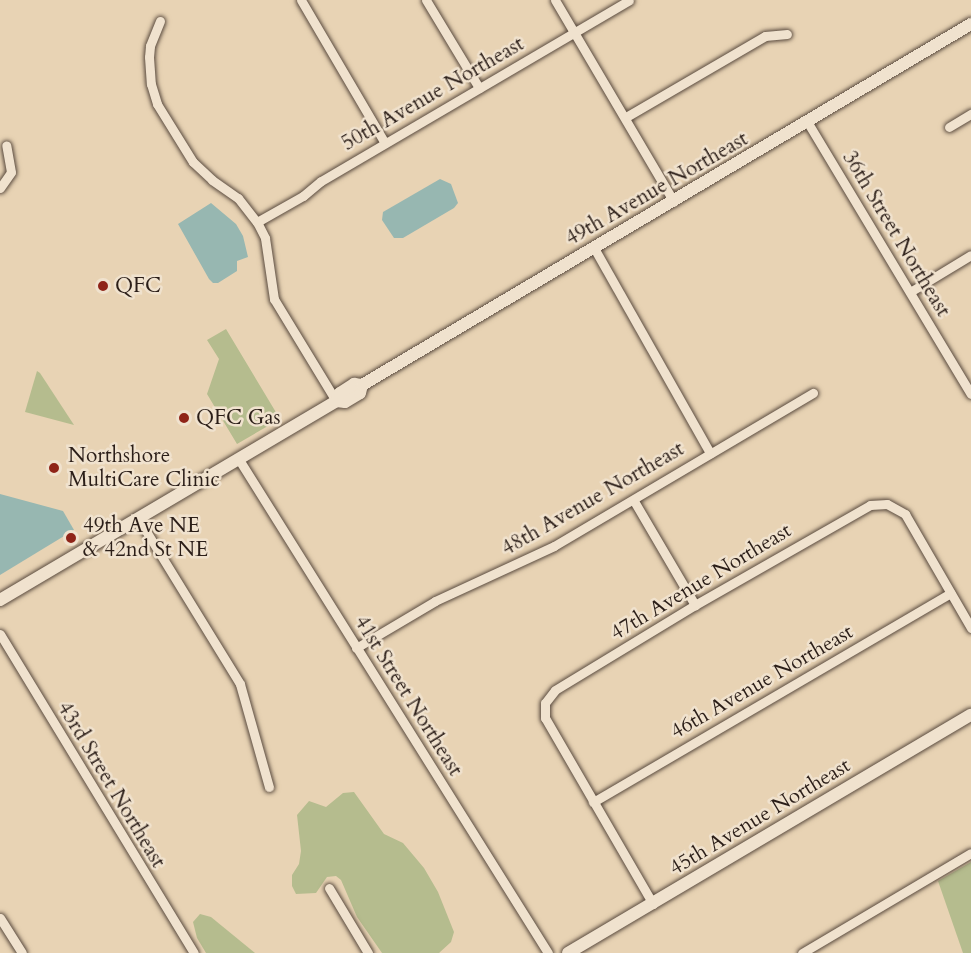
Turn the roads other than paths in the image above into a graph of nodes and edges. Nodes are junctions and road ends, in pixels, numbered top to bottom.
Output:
1 (301, 0) edge
2 (426, 0) edge
3 (555, 0) edge
4 (629, 0) edge
5 (160, 21) dead end
6 (971, 24) edge
7 (575, 33) junction
8 (787, 34) dead end
9 (479, 88) junction
10 (971, 114) edge
11 (626, 117) junction
12 (808, 123) junction
13 (949, 128) dead end
14 (385, 143) junction
15 (6, 145) dead end
16 (0, 188) edge
17 (674, 201) junction
18 (257, 222) junction
19 (594, 248) junction
20 (971, 255) edge
21 (910, 292) junction
22 (813, 393) dead end
23 (971, 394) edge
24 (336, 401) junction
25 (710, 453) junction
26 (238, 458) junction
27 (634, 501) junction
28 (138, 518) junction
29 (950, 593) junction
30 (0, 600) edge
31 (695, 605) junction
32 (971, 628) edge
33 (0, 634) edge
34 (356, 648) junction
35 (971, 715) edge
36 (269, 787) dead end
37 (593, 802) junction
38 (971, 853) edge
39 (328, 888) dead end
40 (652, 904) junction
41 (0, 918) edge
42 (22, 953) edge
43 (194, 953) edge
44 (368, 953) edge
45 (548, 953) edge
46 (568, 953) edge
47 (802, 953) edge

1 - 14 street
2 - 9 street
3 - 7 street
4 - 7 street, 50th Avenue Northeast
5 - 18 street
6 - 12 main road, 49th Avenue Northeast
7 - 9 street, 50th Avenue Northeast
7 - 11 street
8 - 11 street
9 - 14 street, 50th Avenue Northeast
10 - 13 street
11 - 17 street
12 - 17 main road, 49th Avenue Northeast
12 - 21 street, 36th Street Northeast
14 - 18 street, 50th Avenue Northeast
15 - 16 street
17 - 19 main road, 49th Avenue Northeast
18 - 24 street
19 - 24 main road, 49th Avenue Northeast
19 - 25 street
20 - 21 street
21 - 23 street, 36th Street Northeast
22 - 25 street, 48th Avenue Northeast
24 - 26 main road, 49th Avenue Northeast
25 - 27 street, 48th Avenue Northeast
26 - 28 main road, 49th Avenue Northeast
26 - 34 street, 41st Street Northeast
27 - 31 street
27 - 34 street, 48th Avenue Northeast
28 - 30 main road, 49th Avenue Northeast
28 - 36 street
29 - 31 street, 47th Avenue Northeast
29 - 32 street
29 - 37 street, 46th Avenue Northeast
31 - 37 street, 47th Avenue Northeast
33 - 43 street, 43rd Street Northeast
34 - 45 street, 41st Street Northeast
35 - 40 main road, 45th Avenue Northeast
37 - 40 street
38 - 47 street
39 - 44 street
40 - 46 main road, 45th Avenue Northeast
41 - 42 street

